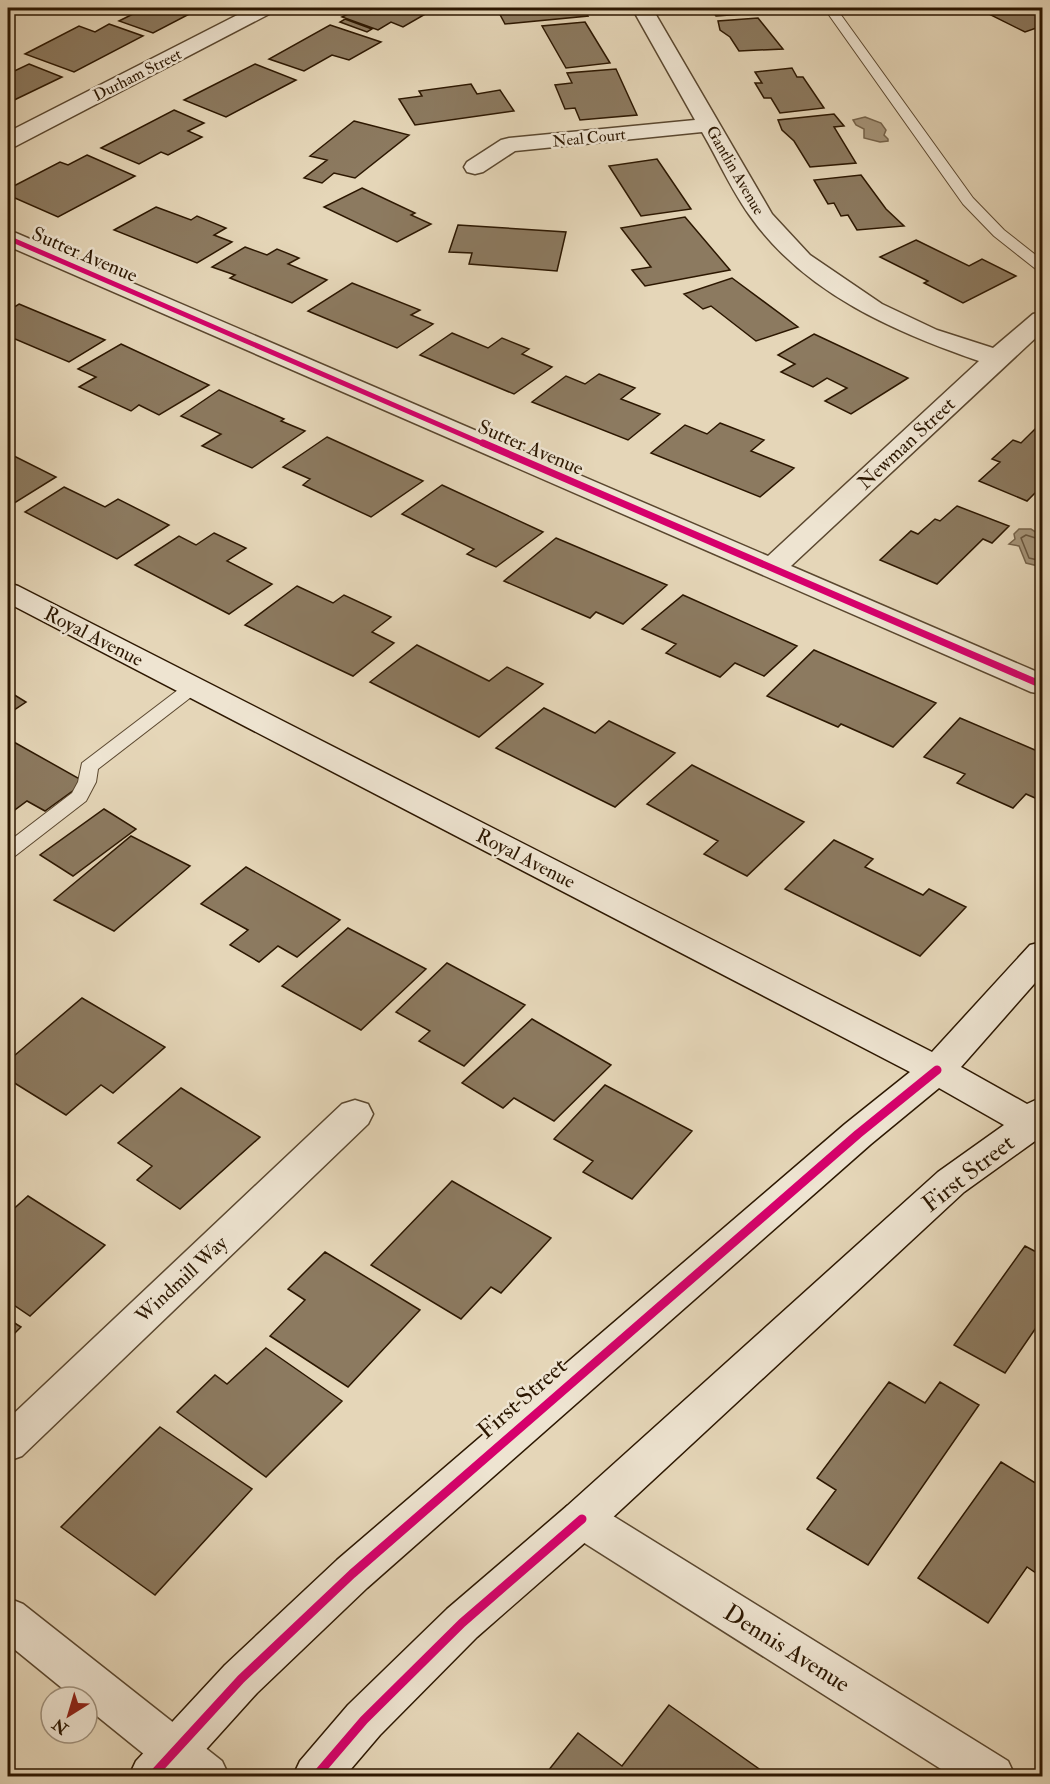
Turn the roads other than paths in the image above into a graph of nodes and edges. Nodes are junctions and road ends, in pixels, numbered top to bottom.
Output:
1 (266, 8) edge
2 (642, 8) edge
3 (830, 8) edge
4 (710, 125) junction
5 (8, 141) edge
6 (475, 168) dead end
7 (8, 238) edge
8 (1042, 267) edge
9 (1042, 319) edge
10 (997, 358) junction
11 (771, 569) junction
12 (8, 592) edge
13 (1042, 685) edge
14 (193, 687) junction
15 (8, 850) edge
16 (1042, 954) edge
17 (937, 1070) junction
18 (356, 1114) dead end
19 (1039, 1121) edge
20 (8, 1444) edge
21 (582, 1519) junction
22 (8, 1618) edge
23 (178, 1768) edge
24 (316, 1776) edge
25 (992, 1776) edge

1 - 5 street, Durham Street
2 - 4 street, Gantlin Avenue
3 - 8 lane
4 - 6 street, Neal Court
4 - 10 street, Gantlin Avenue
7 - 11 street, Sutter Avenue
9 - 10 street, Newman Street
10 - 11 street, Newman Street
11 - 13 street, Sutter Avenue
12 - 14 street, Royal Avenue
14 - 15 lane
14 - 17 street, Royal Avenue
16 - 17 street, First Street
17 - 19 street, Royal Avenue
17 - 23 street, First Street
18 - 20 street, Windmill Way
19 - 21 street, First Street
21 - 24 street, First Street
21 - 25 street, Dennis Avenue
22 - 23 street

